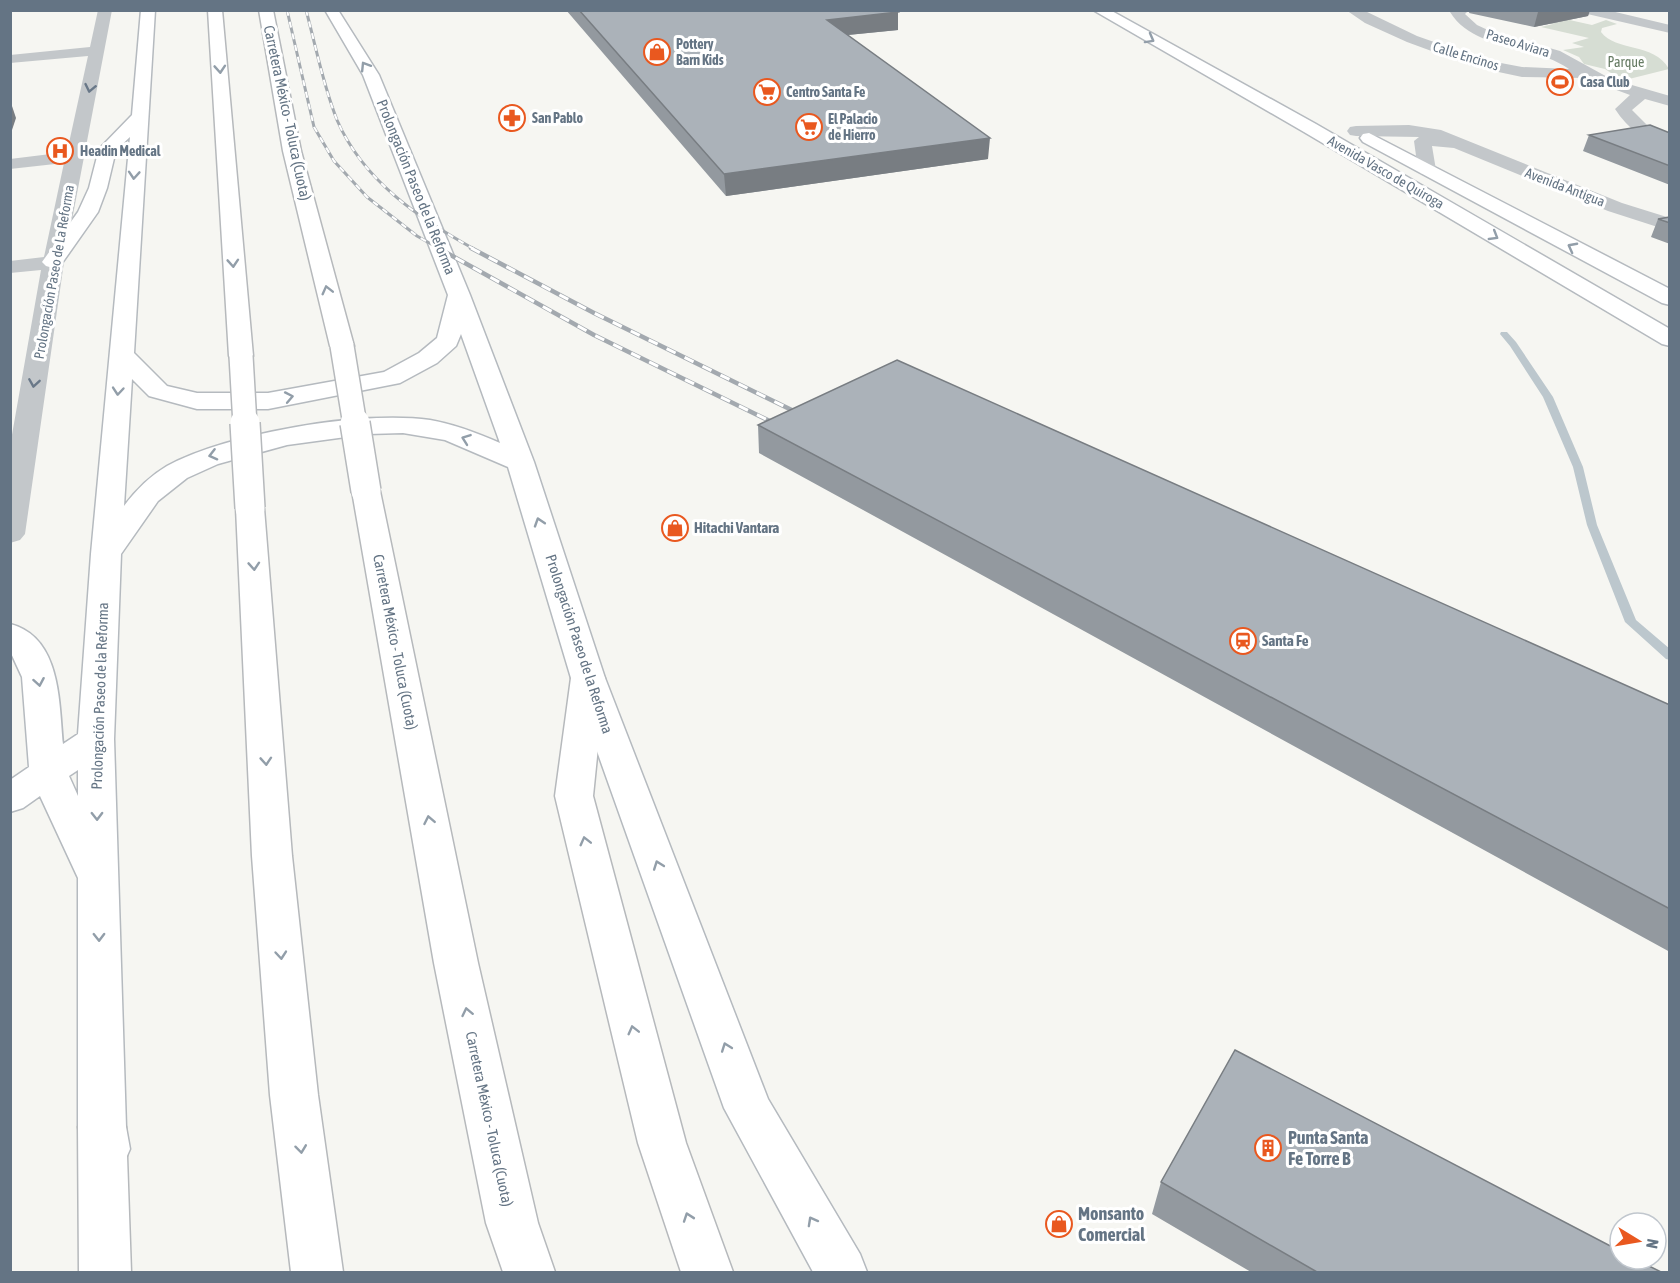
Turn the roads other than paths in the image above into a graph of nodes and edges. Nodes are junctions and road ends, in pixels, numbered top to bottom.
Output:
1 (105, 10) edge
2 (215, 10) edge
3 (266, 10) edge
4 (331, 10) edge
5 (1099, 10) edge
6 (1352, 10) edge
7 (1463, 10) edge
8 (1587, 10) edge
9 (146, 13) edge
10 (1664, 14) edge
11 (1638, 23) junction
12 (1670, 29) edge
13 (1630, 37) dead end
14 (98, 51) junction
15 (10, 59) edge
16 (1587, 73) junction
17 (1641, 94) junction
18 (1670, 101) edge
19 (139, 117) junction
20 (1350, 128) joint
21 (1462, 144) junction
22 (1670, 144) edge
23 (74, 162) junction
24 (10, 164) edge
25 (1427, 170) junction
26 (10, 175) edge
27 (1670, 225) edge
28 (53, 262) junction
29 (10, 267) edge
30 (459, 295) junction
31 (1670, 298) edge
32 (1670, 339) edge
33 (121, 354) junction
34 (520, 462) junction
35 (10, 534) edge
36 (106, 554) junction
37 (10, 634) edge
38 (588, 678) junction
39 (96, 739) junction
40 (48, 772) junction
41 (10, 799) edge
42 (98, 878) junction
43 (102, 1127) junction
44 (105, 1272) edge
45 (128, 1272) edge
46 (317, 1272) edge
47 (529, 1272) edge
48 (707, 1272) edge
49 (841, 1272) edge

1 - 14 street, Prolongación Paseo de La Reforma
2 -> 46 main road, bridge
47 -> 3 main road, Carretera México - Toluca (Cuota), bridge
30 -> 4 main road, Prolongación Paseo de la Reforma
5 -> 32 main road, Avenida Vasco de Quiroga
6 - 16 street, Calle Encinos
7 - 16 street, Paseo Aviara
8 - 11 street
9 - 19 main road, Prolongación Paseo de la Reforma
10 - 11 street
11 - 12 street
11 - 13 street
14 - 15 street
14 -> 23 street, Prolongación Paseo de La Reforma
16 - 17 street
17 - 18 street
17 - 22 street
19 - 28 main road
19 -> 33 main road, Prolongación Paseo de la Reforma
20 - 21 street, Avenida Antigua
20 - 25 main road, Avenida Vasco de Quiroga
21 - 25 street, Avenida Antigua
21 - 27 street, Avenida Antigua
23 - 24 street
23 - 26 street
23 - 28 street, Prolongación Paseo de La Reforma
31 -> 25 main road, Avenida Vasco de Quiroga
28 - 29 street
28 -> 35 street, Prolongación Paseo de La Reforma
33 -> 30 main road
30 - 34 main road, Prolongación Paseo de la Reforma
33 -> 36 main road, Prolongación Paseo de la Reforma
34 -> 36 main road
38 -> 34 main road, Prolongación Paseo de la Reforma
36 - 39 main road, Prolongación Paseo de la Reforma
37 -> 40 main road
48 -> 38 main road
49 -> 38 main road, Prolongación Paseo de la Reforma
39 - 40 main road
39 -> 42 main road, Prolongación Paseo de la Reforma
40 - 41 main road
40 - 42 main road
42 -> 43 main road, Prolongación Paseo de la Reforma
43 - 44 main road
43 - 45 main road, Prolongación Paseo de la Reforma

